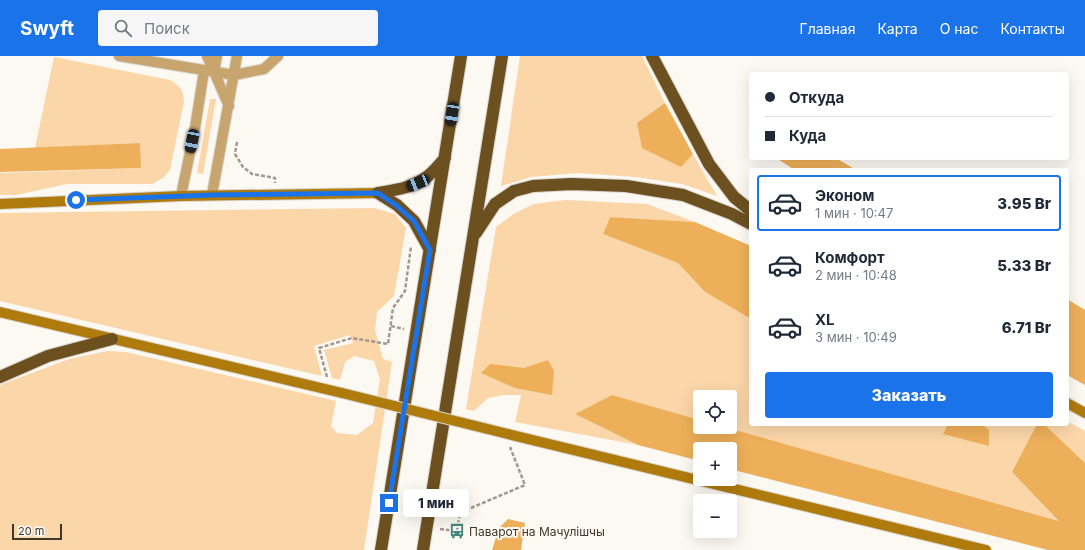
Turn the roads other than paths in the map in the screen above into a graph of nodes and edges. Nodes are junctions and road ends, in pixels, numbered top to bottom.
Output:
1 (119, 56) edge
2 (207, 56) edge
3 (217, 56) edge
4 (237, 56) edge
5 (278, 56) edge
6 (461, 56) edge
7 (502, 56) edge
8 (652, 56) edge
9 (209, 72) junction
10 (234, 75) junction
11 (229, 106) junction
12 (445, 158) junction
13 (378, 193) junction
14 (212, 195) junction
15 (181, 196) junction
16 (0, 204) edge
17 (749, 209) edge
18 (749, 223) edge
19 (474, 238) junction
20 (430, 250) junction
21 (0, 312) edge
22 (112, 339) junction
23 (0, 377) edge
24 (1069, 404) edge
25 (1085, 413) edge
26 (381, 550) edge
27 (423, 550) edge
28 (986, 550) edge

1 - 9 lane
2 - 9 lane
3 - 9 lane
4 - 10 lane
5 - 10 lane
6 - 12 highway
7 - 19 highway
8 - 17 highway
9 - 10 lane
9 - 11 lane
9 - 15 lane
10 - 11 lane
11 - 14 lane
12 - 13 highway
12 - 20 highway
13 - 14 street
13 - 20 highway
14 - 15 street
15 - 16 street
18 - 19 highway
19 - 27 highway
20 - 26 highway
21 - 22 street
22 - 23 highway
22 - 28 street, bridge
24 - 25 street

